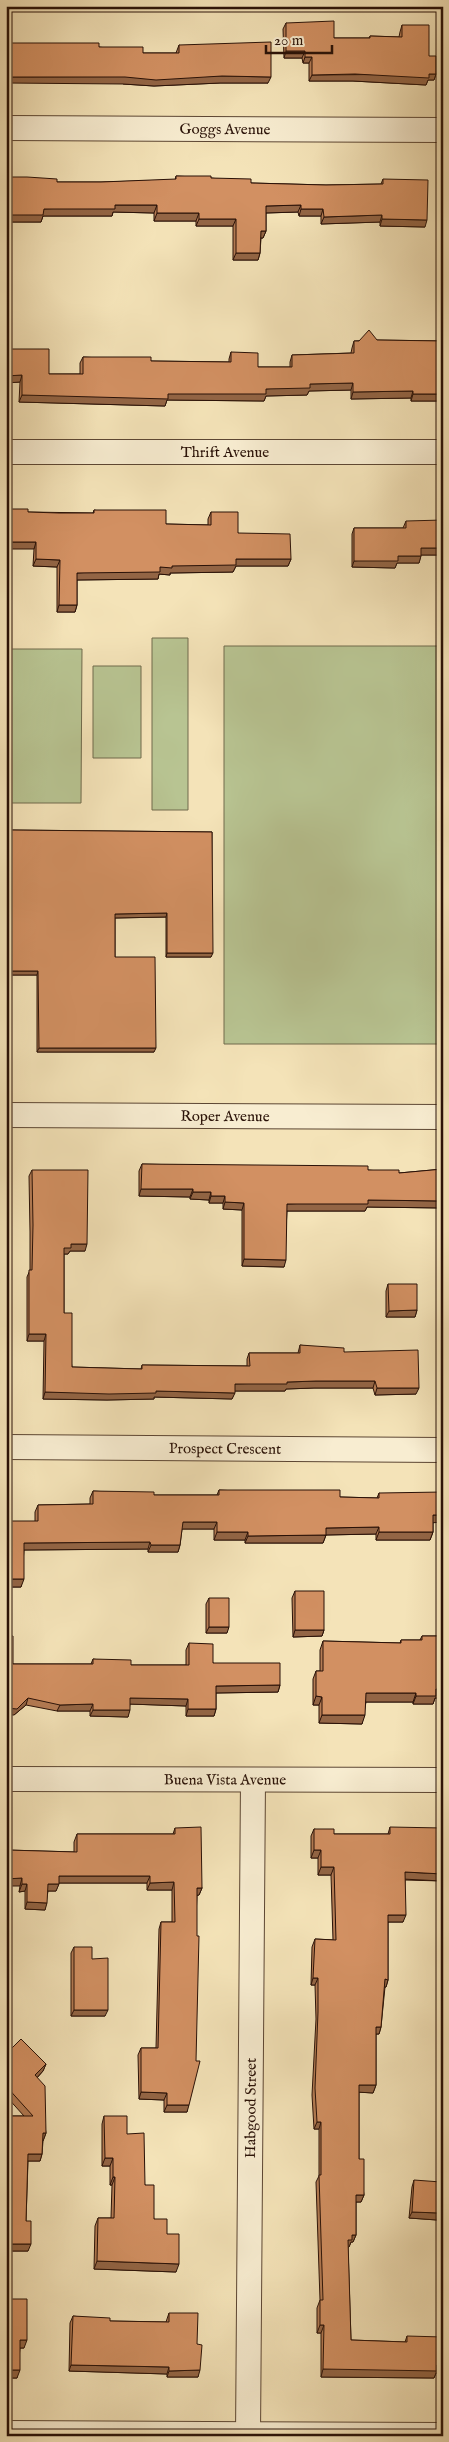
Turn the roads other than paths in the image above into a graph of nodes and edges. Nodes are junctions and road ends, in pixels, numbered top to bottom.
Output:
1 (6, 128) edge
2 (443, 130) edge
3 (6, 452) edge
4 (443, 452) edge
5 (6, 1115) edge
6 (443, 1117) edge
7 (6, 1448) edge
8 (443, 1450) edge
9 (6, 1779) edge
10 (253, 1780) junction
11 (443, 1780) edge
12 (6, 2433) edge
13 (248, 2434) edge
14 (443, 2435) edge

1 - 2 street, Goggs Avenue
3 - 4 street, Thrift Avenue
5 - 6 street, Roper Avenue
7 - 8 street, Prospect Crescent
9 - 10 street, Buena Vista Avenue
10 - 11 street, Buena Vista Avenue
10 - 13 street, Habgood Street
12 - 13 street
13 - 14 street

